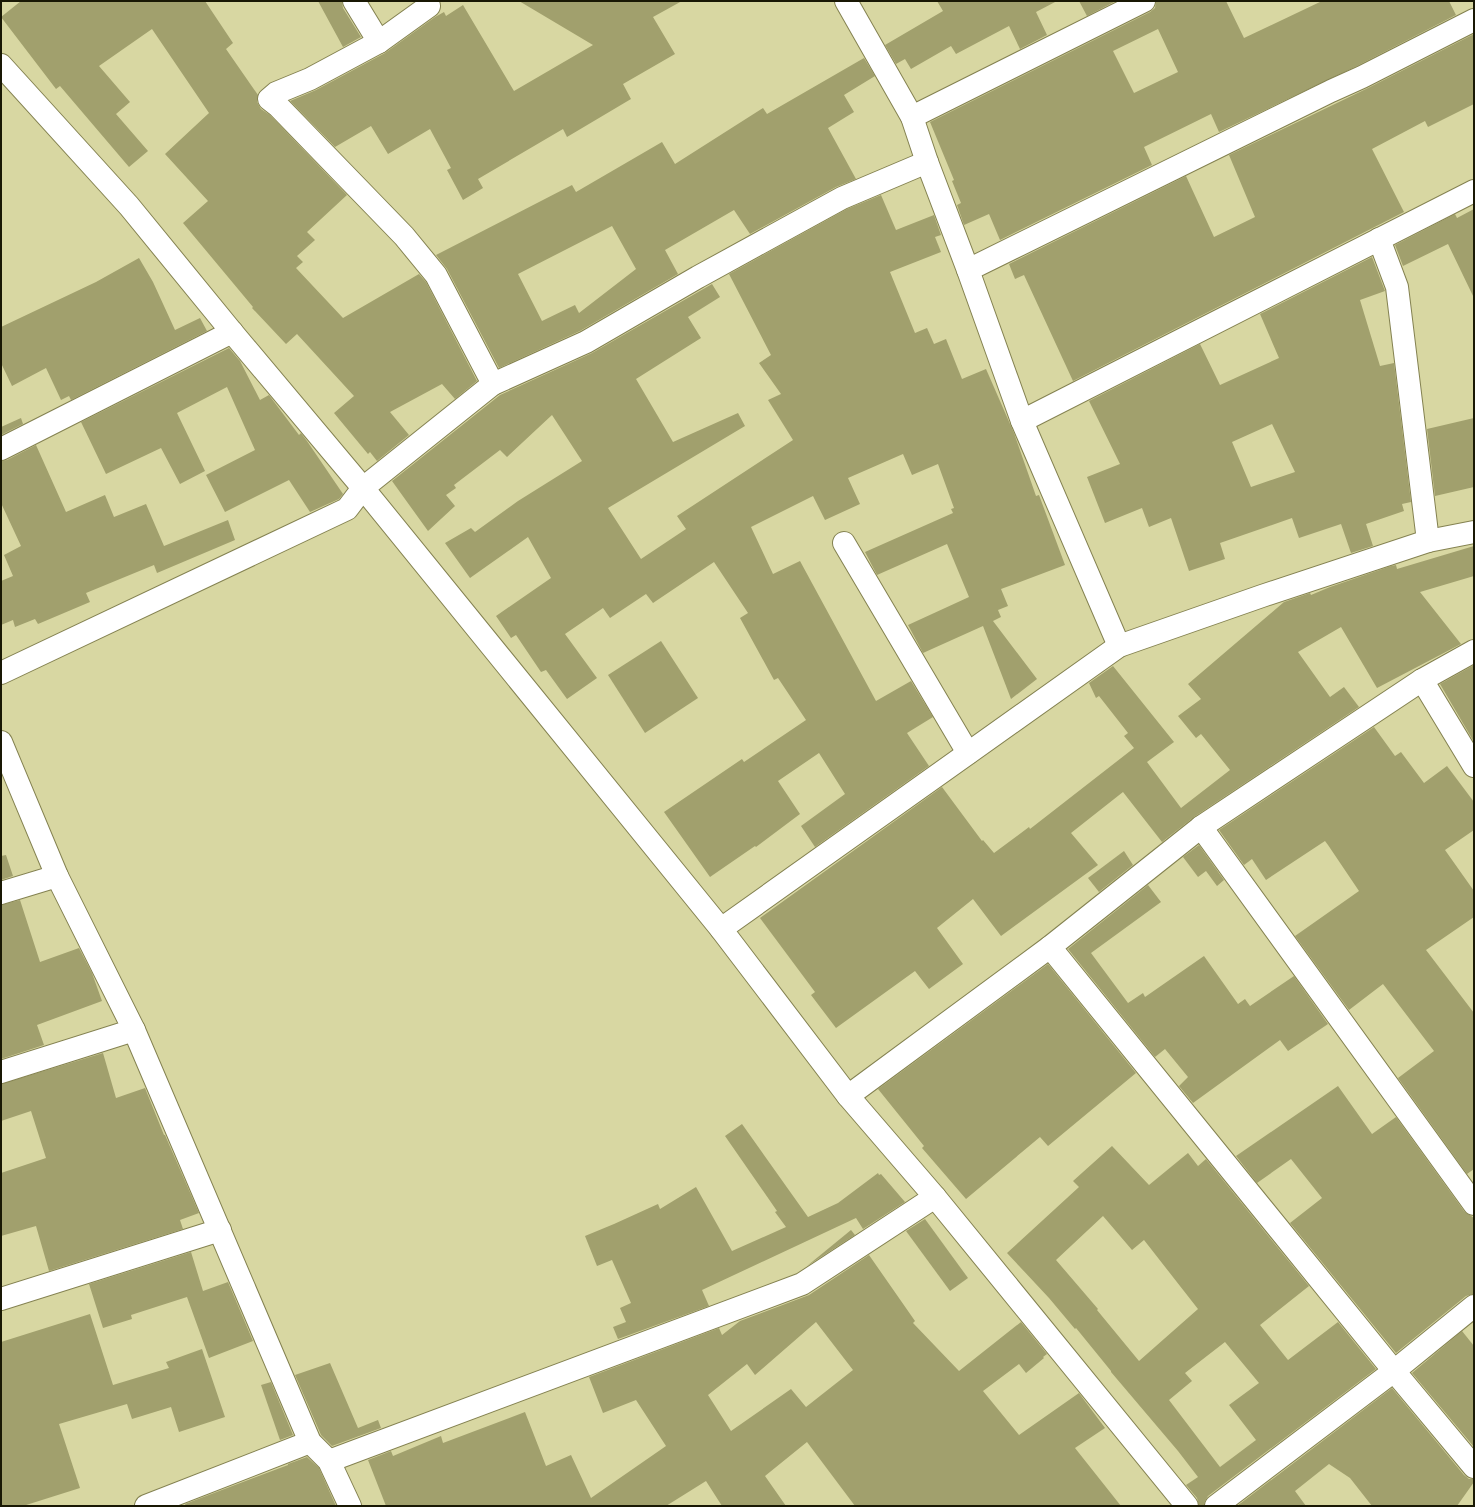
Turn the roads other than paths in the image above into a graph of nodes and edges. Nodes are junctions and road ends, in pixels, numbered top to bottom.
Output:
1 (354, 1) edge
2 (846, 1) edge
3 (1144, 1) edge
4 (429, 6) dead end
5 (1474, 20) edge
6 (379, 42) junction
7 (1, 65) edge
8 (912, 117) junction
9 (927, 162) junction
10 (1474, 191) edge
11 (1379, 239) junction
12 (968, 270) junction
13 (232, 332) junction
14 (493, 384) junction
15 (1022, 421) junction
16 (1, 449) edge
17 (363, 488) junction
18 (1474, 532) edge
19 (1428, 541) junction
20 (844, 543) dead end
21 (1119, 646) junction
22 (1474, 651) edge
23 (1, 673) edge
24 (1422, 680) junction
25 (1, 742) edge
26 (968, 753) junction
27 (1474, 766) edge
28 (1201, 828) junction
29 (57, 876) junction
30 (1, 892) edge
31 (721, 929) junction
32 (1050, 947) junction
33 (134, 1030) junction
34 (1, 1072) edge
35 (848, 1096) junction
36 (935, 1197) junction
37 (1474, 1204) edge
38 (220, 1230) junction
39 (1, 1299) edge
40 (1474, 1306) edge
41 (1394, 1371) junction
42 (310, 1442) junction
43 (329, 1461) junction
44 (1474, 1467) edge
45 (146, 1506) edge
46 (350, 1506) edge
47 (1187, 1506) edge
48 (1216, 1506) edge

1 - 6 street
2 - 8 street
3 - 8 street
4 - 6 street
5 - 12 street
6 - 14 street
7 - 13 street
8 - 9 street
9 - 12 street
9 - 14 street
10 - 11 street
11 - 15 street
11 - 19 street
12 - 15 street
13 - 16 street
13 - 17 street
14 - 17 street
15 - 21 street
17 - 23 street
17 - 31 street
18 - 19 street
19 - 21 street
20 - 26 street
21 - 26 street
22 - 24 street
24 - 27 street
24 - 28 street
25 - 29 street
26 - 31 street
28 - 32 street
28 - 37 street
29 - 30 street
29 - 33 street
31 - 35 street
32 - 35 street
32 - 41 street
33 - 34 street
33 - 38 street
35 - 36 street
36 - 43 street
36 - 47 street
38 - 39 street
38 - 42 street
40 - 41 street
41 - 44 street
41 - 48 street
42 - 43 street
42 - 45 street
43 - 46 street

